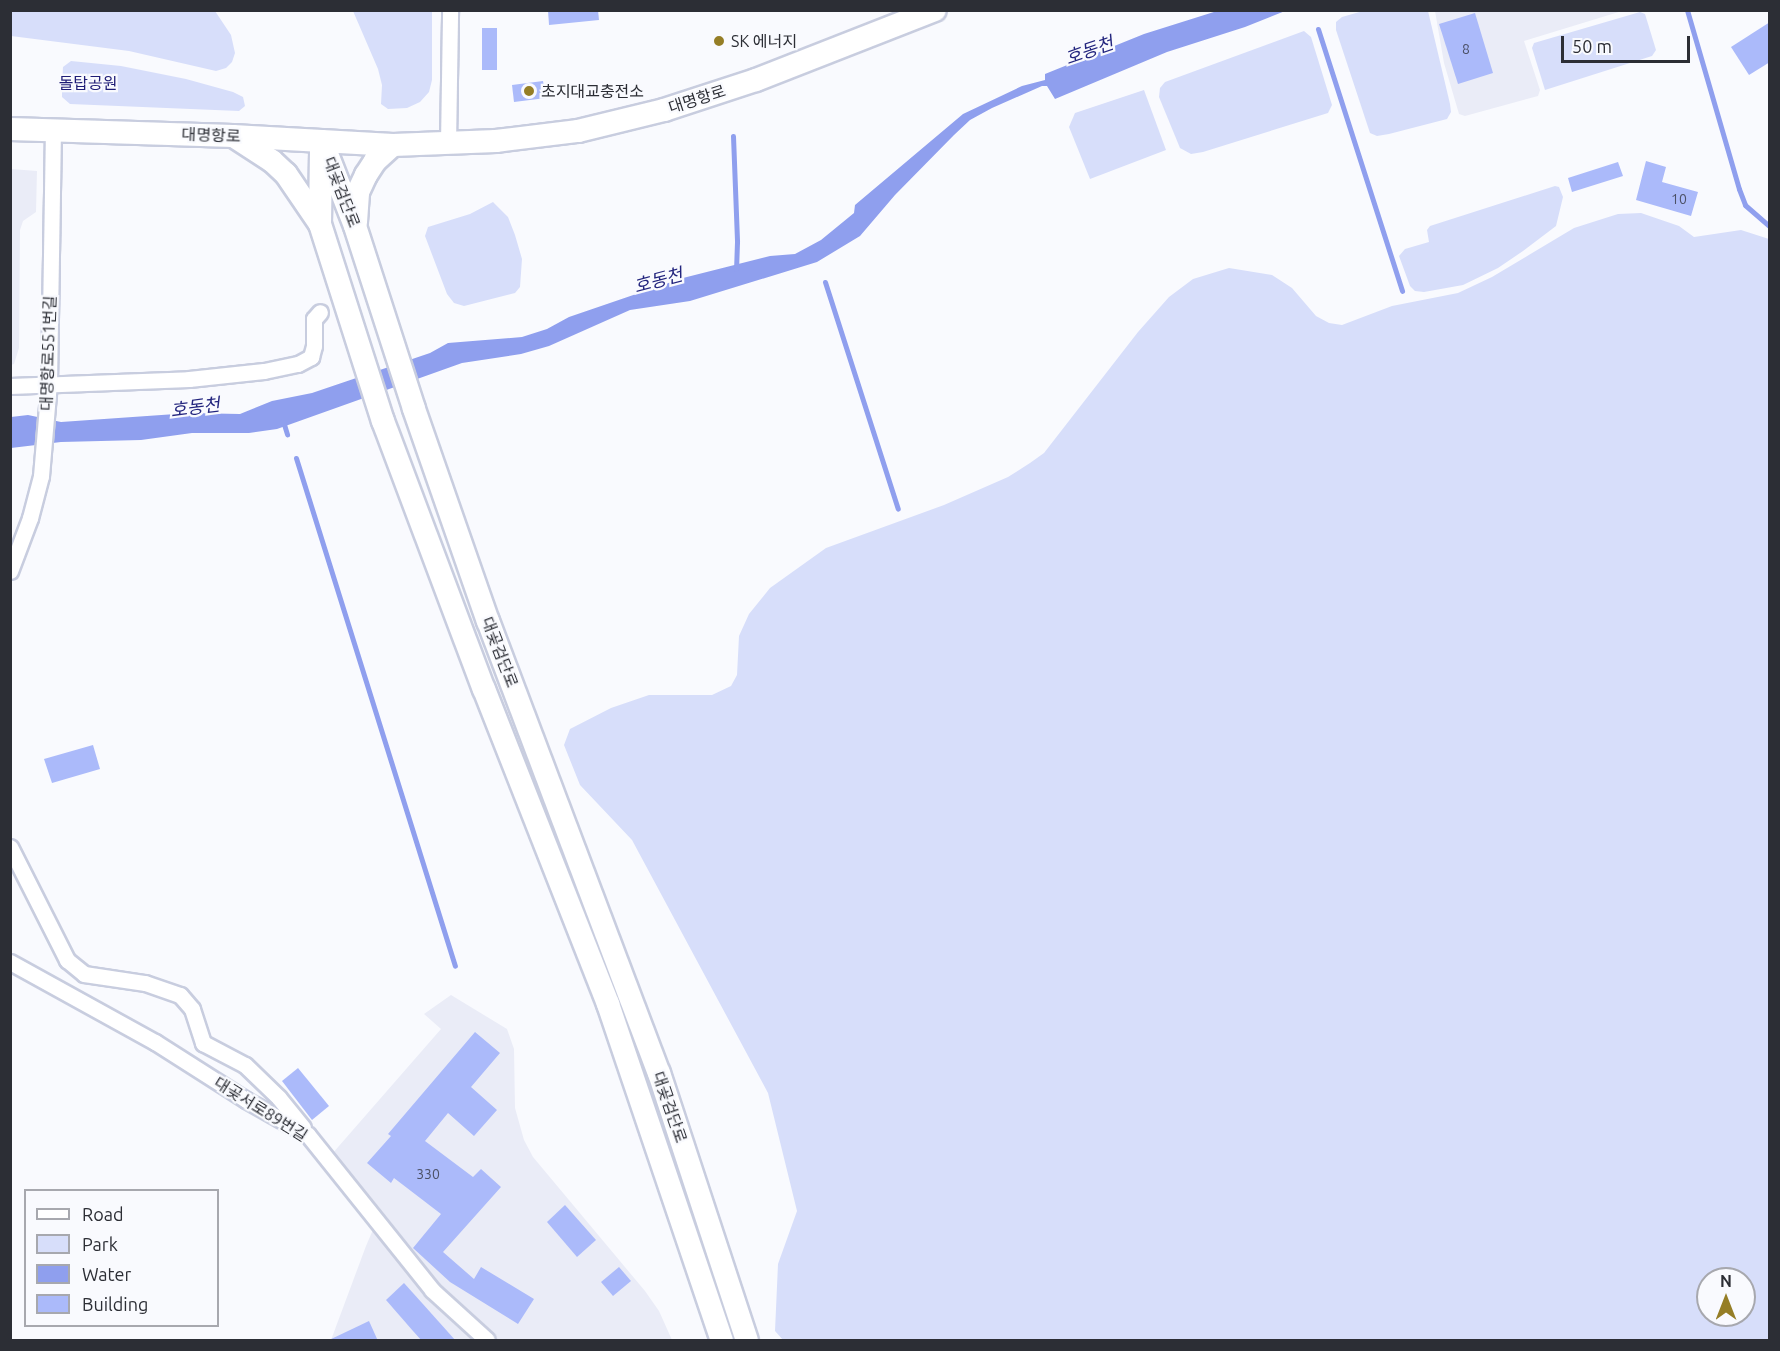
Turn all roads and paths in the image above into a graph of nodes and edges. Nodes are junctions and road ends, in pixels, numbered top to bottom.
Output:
1 (450, 10) edge
2 (935, 10) edge
3 (10, 129) edge
4 (53, 131) junction
5 (232, 136) junction
6 (322, 141) junction
7 (448, 144) junction
8 (393, 145) junction
9 (320, 224) junction
10 (355, 226) junction
11 (320, 312) dead end
12 (10, 386) edge
13 (48, 387) junction
14 (10, 571) edge
15 (10, 847) edge
16 (10, 962) edge
17 (308, 1135) junction
18 (487, 1341) edge
19 (722, 1341) edge
20 (747, 1341) edge

1 - 7 street
2 - 7 main road, 대명항로
3 - 4 main road, 대명항로
4 - 5 main road, 대명항로
4 - 13 street, 대명항로551번길
5 - 6 main road, 대명항로
5 - 9 main road
6 - 8 main road, 대명항로
6 - 9 main road, 대곶검단로
6 - 10 main road, 대곶검단로
7 - 8 main road, 대명항로
8 - 10 main road
9 - 19 main road, 대곶검단로
10 - 20 main road, 대곶검단로
11 - 13 street
12 - 13 street
13 - 14 street, 대명항로551번길
15 - 17 street
16 - 17 street, 대곶서로89번길
17 - 18 street, 대곶서로89번길

